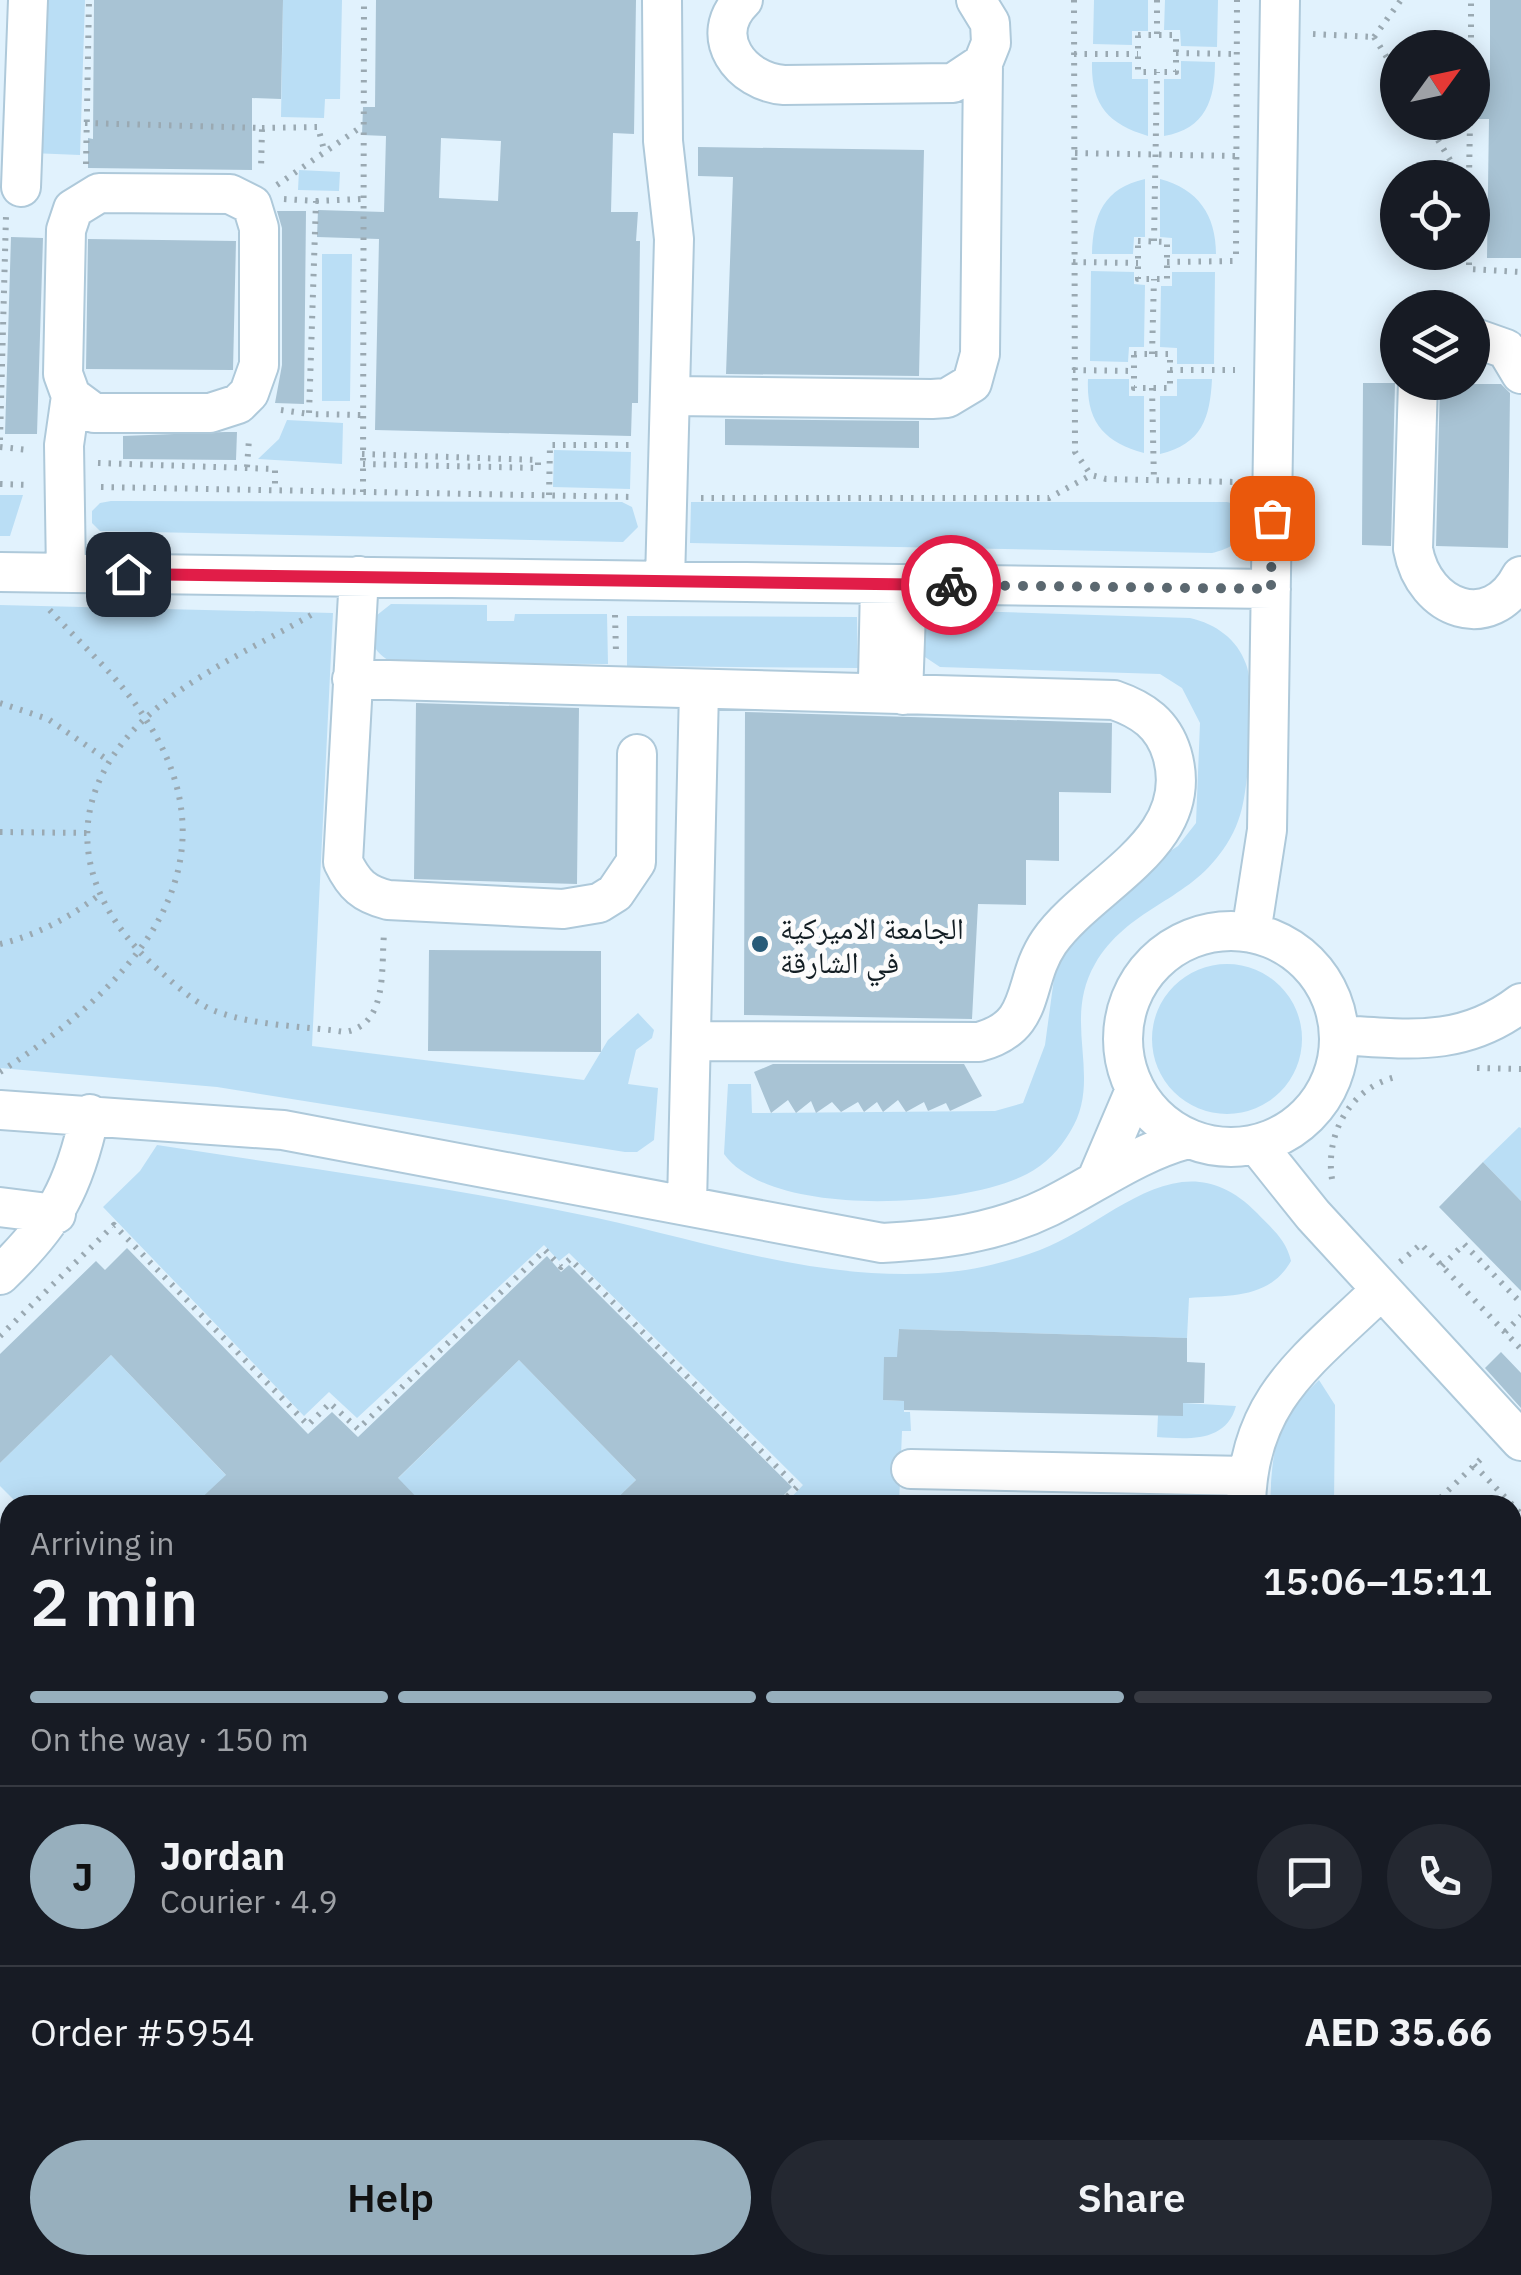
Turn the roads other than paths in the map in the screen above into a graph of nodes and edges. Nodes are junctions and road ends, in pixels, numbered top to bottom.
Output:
1 (28, 0) edge
2 (662, 0) edge
3 (743, 0) edge
4 (976, 0) edge
5 (1280, 0) edge
6 (983, 62) junction
7 (10, 186) edge
8 (83, 199) junction
9 (1494, 333) edge
10 (1521, 374) edge
11 (71, 396) junction
12 (670, 396) junction
13 (1417, 400) edge
14 (0, 572) edge
15 (359, 576) junction
16 (1521, 576) edge
17 (665, 581) junction
18 (894, 584) junction
19 (52, 586) junction
20 (1271, 589) junction
21 (352, 679) junction
22 (700, 690) junction
23 (891, 695) junction
24 (637, 754) dead end
25 (1251, 933) junction
26 (1521, 1003) edge
27 (1339, 1035) junction
28 (691, 1041) junction
29 (1135, 1090) junction
30 (0, 1110) edge
31 (90, 1114) junction
32 (1188, 1139) junction
33 (1258, 1145) junction
34 (1097, 1180) junction
35 (686, 1204) junction
36 (0, 1207) edge
37 (56, 1214) junction
38 (7, 1254) edge
39 (1380, 1291) junction
40 (1516, 1436) edge
41 (911, 1469) dead end
42 (1246, 1491) edge

1 - 7 street
2 - 12 street
3 - 6 street
4 - 6 street
5 - 20 street
6 - 12 street
7 - 8 street
8 - 11 street
8 - 11 street
9 - 10 street
11 - 19 street
12 - 17 street
13 - 16 street
14 - 19 street
15 - 17 street
15 - 19 street
15 - 21 street
17 - 18 street
18 - 20 street
18 - 23 street
20 - 25 street
21 - 22 street
21 - 24 street
22 - 23 street
22 - 28 street
23 - 28 street
25 - 27 street
25 - 29 street
26 - 27 street
27 - 33 street
28 - 35 street
29 - 32 street
29 - 34 street
30 - 31 street
31 - 35 street
31 - 37 street
32 - 33 street
32 - 34 street
33 - 39 street
34 - 35 street
36 - 37 street
37 - 38 street
39 - 40 street
39 - 42 street
41 - 42 street

